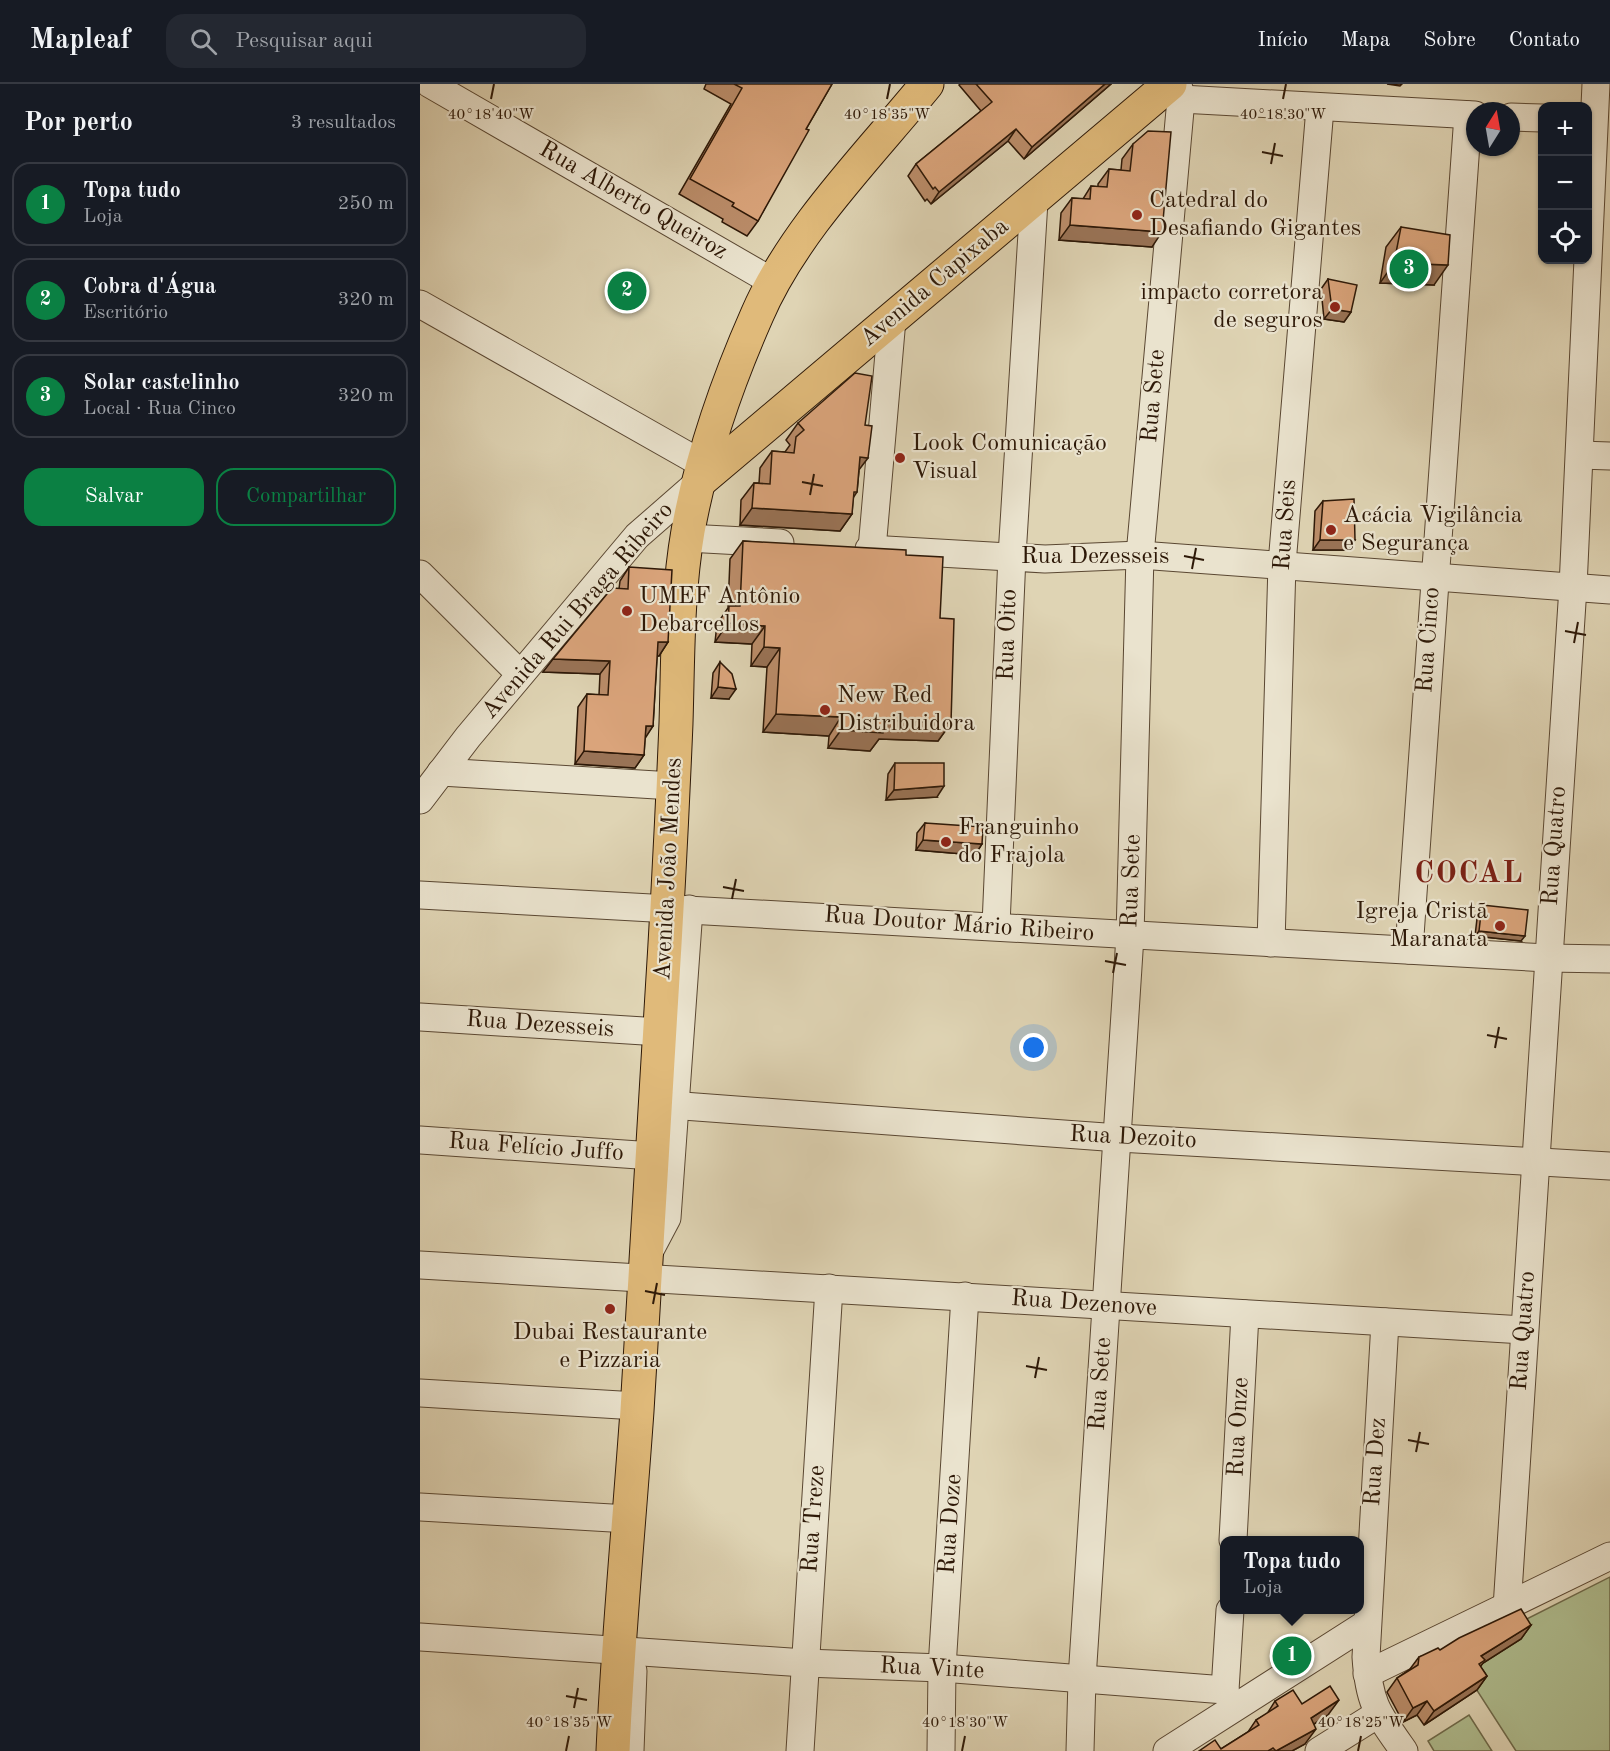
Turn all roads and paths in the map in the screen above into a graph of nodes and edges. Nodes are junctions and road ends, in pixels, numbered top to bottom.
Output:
1 (430, 84) edge
2 (927, 84) edge
3 (1596, 84) edge
4 (1176, 89) edge
5 (1320, 108) junction
6 (1592, 108) edge
7 (1466, 115) edge
8 (1520, 117) edge
9 (1538, 118) edge
10 (1468, 156) edge
11 (1589, 156) edge
12 (1034, 201) junction
13 (773, 282) junction
14 (420, 303) edge
15 (892, 319) junction
16 (1580, 455) junction
17 (1610, 456) edge
18 (706, 472) junction
19 (687, 538) junction
20 (803, 545) edge
21 (1140, 555) junction
22 (1012, 556) junction
23 (1282, 564) junction
24 (420, 574) edge
25 (1433, 578) junction
26 (1573, 587) junction
27 (1610, 590) edge
28 (520, 674) junction
29 (441, 772) junction
30 (673, 786) junction
31 (420, 800) edge
32 (420, 895) edge
33 (678, 908) junction
34 (996, 925) junction
35 (1130, 936) junction
36 (1271, 943) junction
37 (1409, 950) junction
38 (1547, 958) junction
39 (1610, 959) edge
40 (420, 1017) edge
41 (660, 1032) junction
42 (666, 1105) junction
43 (1119, 1138) junction
44 (420, 1140) edge
45 (652, 1156) junction
46 (1536, 1160) junction
47 (1610, 1166) edge
48 (420, 1265) edge
49 (645, 1277) junction
50 (829, 1288) junction
51 (965, 1296) junction
52 (1106, 1306) junction
53 (1245, 1314) junction
54 (1385, 1323) junction
55 (1524, 1330) junction
56 (420, 1393) edge
57 (637, 1406) junction
58 (420, 1508) edge
59 (629, 1519) junction
60 (1233, 1536) edge
61 (1610, 1556) edge
62 (1506, 1608) junction
63 (1230, 1614) edge
64 (1366, 1624) junction
65 (420, 1637) edge
66 (623, 1641) junction
67 (805, 1663) junction
68 (942, 1668) junction
69 (1367, 1674) junction
70 (1082, 1679) junction
71 (1231, 1698) junction
72 (1378, 1714) junction
73 (613, 1751) edge
74 (630, 1751) edge
75 (800, 1751) edge
76 (941, 1751) edge
77 (1080, 1751) edge
78 (1167, 1751) edge
79 (1319, 1751) edge
80 (1404, 1751) edge

1 - 13 street, Rua Alberto Queiroz
2 - 13 main road
3 - 6 street, Rua Quatro
4 - 5 street
4 - 12 main road, Avenida Capixaba
4 - 21 street, Rua Sete
5 - 7 street
5 - 23 street, Rua Seis
8 - 9 street
10 - 25 street, Rua Cinco
11 - 16 street, Rua Quatro
12 - 15 main road, Avenida Capixaba
12 - 22 street, Rua Oito
13 - 18 main road
14 - 18 street
15 - 18 main road, Avenida Capixaba
15 - 22 street, Rua Dezesseis
16 - 17 street
16 - 26 street, Rua Quatro
18 - 19 main road, Avenida João Mendes
18 - 28 street, Avenida Rui Braga Ribeiro
19 - 20 street
19 - 30 main road, Avenida João Mendes
21 - 22 street, Rua Dezesseis
21 - 23 street, Rua Dezesseis
21 - 35 street, Rua Sete
22 - 34 street, Rua Oito
23 - 25 street, Rua Dezesseis
23 - 36 street, Rua Seis
24 - 28 street
25 - 26 street, Rua Dezesseis
25 - 37 street, Rua Cinco
26 - 27 street, Rua Dezesseis
26 - 38 street, Rua Quatro
28 - 29 street, Avenida Rui Braga Ribeiro
29 - 30 street
29 - 31 street, Avenida Rui Braga Ribeiro
30 - 33 main road, Avenida João Mendes
32 - 33 street, Rua Doutor Mário Ribeiro
33 - 34 street, Rua Doutor Mário Ribeiro
33 - 41 main road, Avenida João Mendes
33 - 42 street, Avenida João Mendes
34 - 35 street, Rua Doutor Mário Ribeiro
35 - 36 street, Rua Doutor Mário Ribeiro
35 - 43 street, Rua Sete
36 - 37 street, Rua Doutor Mário Ribeiro
37 - 38 street, Rua Doutor Mário Ribeiro
38 - 39 street, Rua Doutor Mário Ribeiro
38 - 46 street, Rua Quatro
40 - 41 street, Rua Dezesseis
41 - 42 main road, Avenida João Mendes
42 - 43 street, Rua Dezoito
42 - 45 main road, Avenida João Mendes
42 - 49 street, Avenida João Mendes
43 - 46 street, Rua Dezoito
43 - 52 street, Rua Sete
44 - 45 street, Rua Felício Juffo
45 - 49 main road, Avenida João Mendes
46 - 47 street, Rua Dezoito
46 - 55 street, Rua Quatro
48 - 49 street, Rua Dezenove
49 - 50 street, Rua Dezenove
49 - 57 main road, Avenida João Mendes
49 - 66 street, Avenida João Mendes
50 - 51 street, Rua Dezenove
50 - 67 street, Rua Treze
51 - 52 street, Rua Dezenove
51 - 68 street, Rua Doze
52 - 53 street, Rua Dezenove
52 - 70 street, Rua Sete
53 - 54 street, Rua Dezenove
53 - 60 street, Rua Onze
54 - 55 street, Rua Dezenove
54 - 64 street, Rua Dez
55 - 62 street, Rua Quatro
56 - 57 street
57 - 59 main road, Avenida João Mendes
58 - 59 street
59 - 66 main road, Avenida João Mendes
61 - 62 street
62 - 69 street
63 - 71 street
64 - 69 street, Rua Dez
64 - 71 street
65 - 66 street, Rua Vinte
66 - 67 street, Rua Vinte
66 - 73 main road, Avenida João Mendes
66 - 74 street, Avenida João Mendes
67 - 68 street, Rua Vinte
67 - 75 street, Rua Treze
68 - 70 street, Rua Vinte
68 - 76 street, Rua Doze
69 - 72 street, Rua Dez
70 - 71 street, Rua Vinte
70 - 77 street, Rua Sete
71 - 78 street
72 - 79 street
72 - 80 street, Rua Dez

